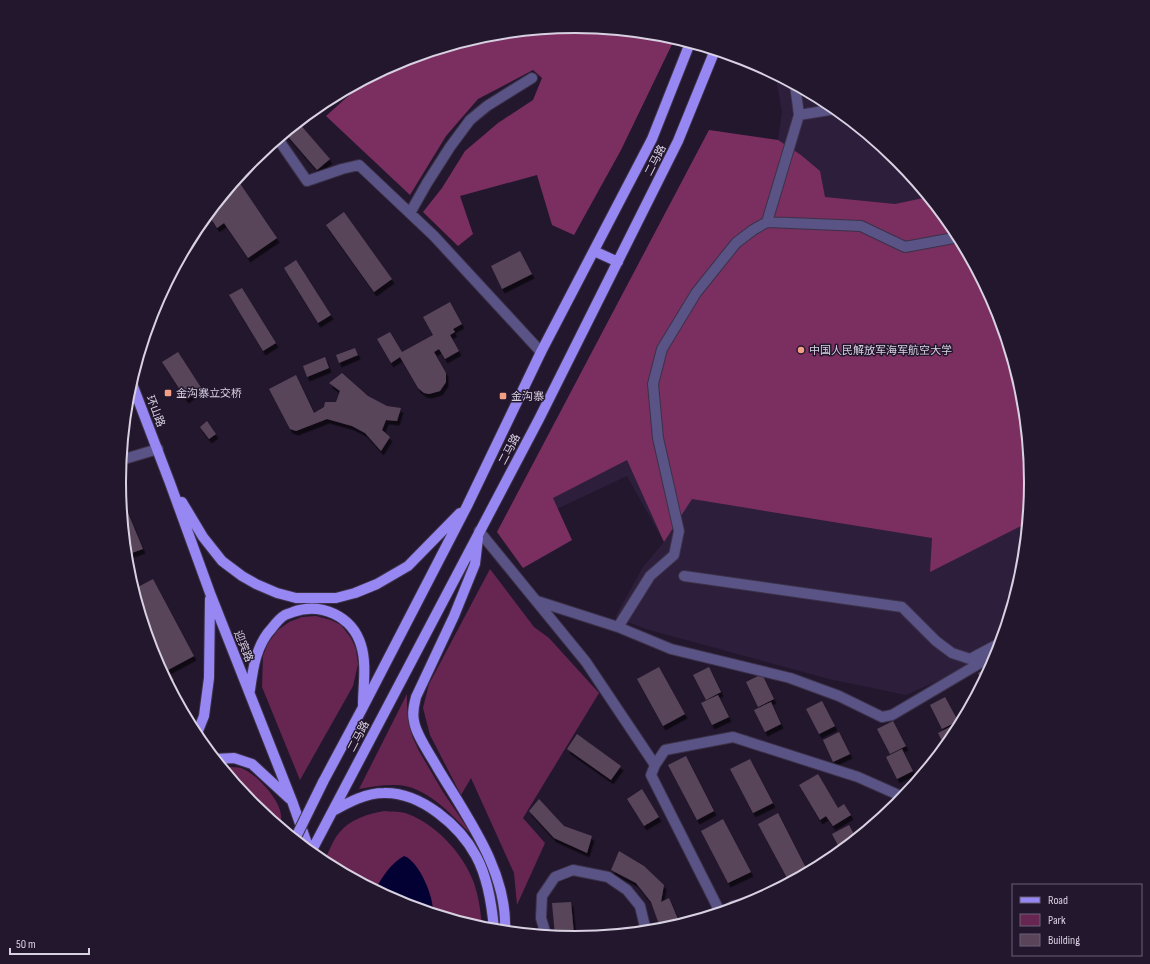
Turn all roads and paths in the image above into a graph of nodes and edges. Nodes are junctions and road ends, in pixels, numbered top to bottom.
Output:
1 (688, 47) edge
2 (713, 55) edge
3 (532, 78) dead end
4 (796, 91) edge
5 (826, 111) edge
6 (799, 115) junction
7 (281, 142) edge
8 (410, 213) junction
9 (767, 222) junction
10 (951, 238) edge
11 (594, 250) junction
12 (618, 262) junction
13 (541, 352) junction
14 (135, 392) edge
15 (158, 449) junction
16 (127, 458) edge
17 (170, 483) junction
18 (467, 506) junction
19 (479, 531) junction
20 (684, 576) dead end
21 (210, 593) junction
22 (537, 601) junction
23 (618, 627) junction
24 (992, 647) edge
25 (988, 658) edge
26 (250, 692) junction
27 (362, 709) junction
28 (200, 727) edge
29 (222, 759) edge
30 (655, 765) junction
31 (897, 794) edge
32 (292, 801) junction
33 (333, 811) junction
34 (297, 834) edge
35 (307, 842) edge
36 (314, 846) edge
37 (718, 907) edge
38 (493, 923) edge
39 (505, 925) edge
40 (645, 925) edge
41 (544, 930) edge

1 - 11 main road, 二马路
2 - 12 main road, 二马路
3 - 8 street
4 - 6 street
5 - 6 street
6 - 9 street
7 - 8 street
8 - 13 street
9 - 10 street
9 - 23 street
11 - 12 main road
11 - 13 main road, 二马路
12 - 19 main road, 二马路
13 - 18 main road, 二马路
14 - 15 main road, 环山路
15 - 16 street
15 - 17 main road, 迎宾路
17 - 18 main road
17 - 21 main road, 迎宾路
18 - 27 main road, 二马路
19 - 22 street
19 - 33 main road, 二马路
19 - 39 main road
20 - 24 street
21 - 26 main road, 迎宾路
21 - 28 main road
22 - 23 street
22 - 30 street
23 - 25 street
26 - 27 main road
26 - 32 main road, 迎宾路
27 - 34 main road, 二马路, bridge
29 - 32 main road
30 - 31 street
30 - 37 street
32 - 35 main road, 迎宾路
33 - 36 main road, 二马路
33 - 38 main road
40 - 41 street

